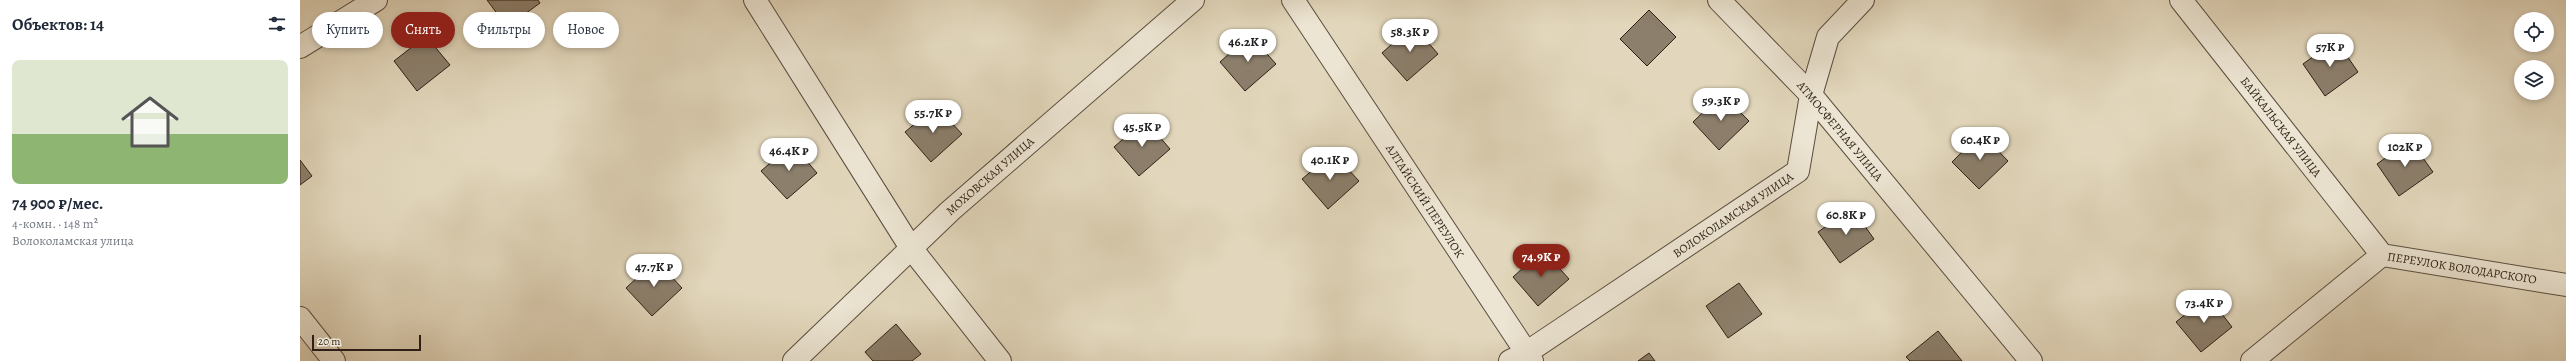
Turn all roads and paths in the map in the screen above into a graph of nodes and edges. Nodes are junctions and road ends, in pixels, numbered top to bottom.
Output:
1 (376, 0) edge
2 (755, 0) edge
3 (1193, 0) edge
4 (1293, 0) edge
5 (1719, 0) edge
6 (1863, 0) edge
7 (2181, 0) edge
8 (300, 47) edge
9 (1811, 95) junction
10 (911, 248) junction
11 (2382, 255) junction
12 (2566, 285) edge
13 (300, 318) edge
14 (1523, 358) edge
15 (334, 361) edge
16 (794, 361) edge
17 (1000, 361) edge
18 (2031, 361) edge
19 (2252, 361) edge

1 - 8 street
2 - 10 street
3 - 10 street, МОХОВСКАЯ УЛИЦА
4 - 14 street, АЛТАЙСКИЙ ПЕРЕУЛОК
5 - 9 street, АТМОСФЕРНАЯ УЛИЦА
6 - 9 street, ВОЛОКОЛАМСКАЯ УЛИЦА
7 - 11 street, БАЙКАЛЬСКАЯ УЛИЦА
9 - 14 street, ВОЛОКОЛАМСКАЯ УЛИЦА
9 - 18 street, АТМОСФЕРНАЯ УЛИЦА
10 - 16 street, МОХОВСКАЯ УЛИЦА
10 - 17 street
11 - 12 street, ПЕРЕУЛОК ВОЛОДАРСКОГО
11 - 19 street, ПЕРЕУЛОК ВОЛОДАРСКОГО
13 - 15 street

